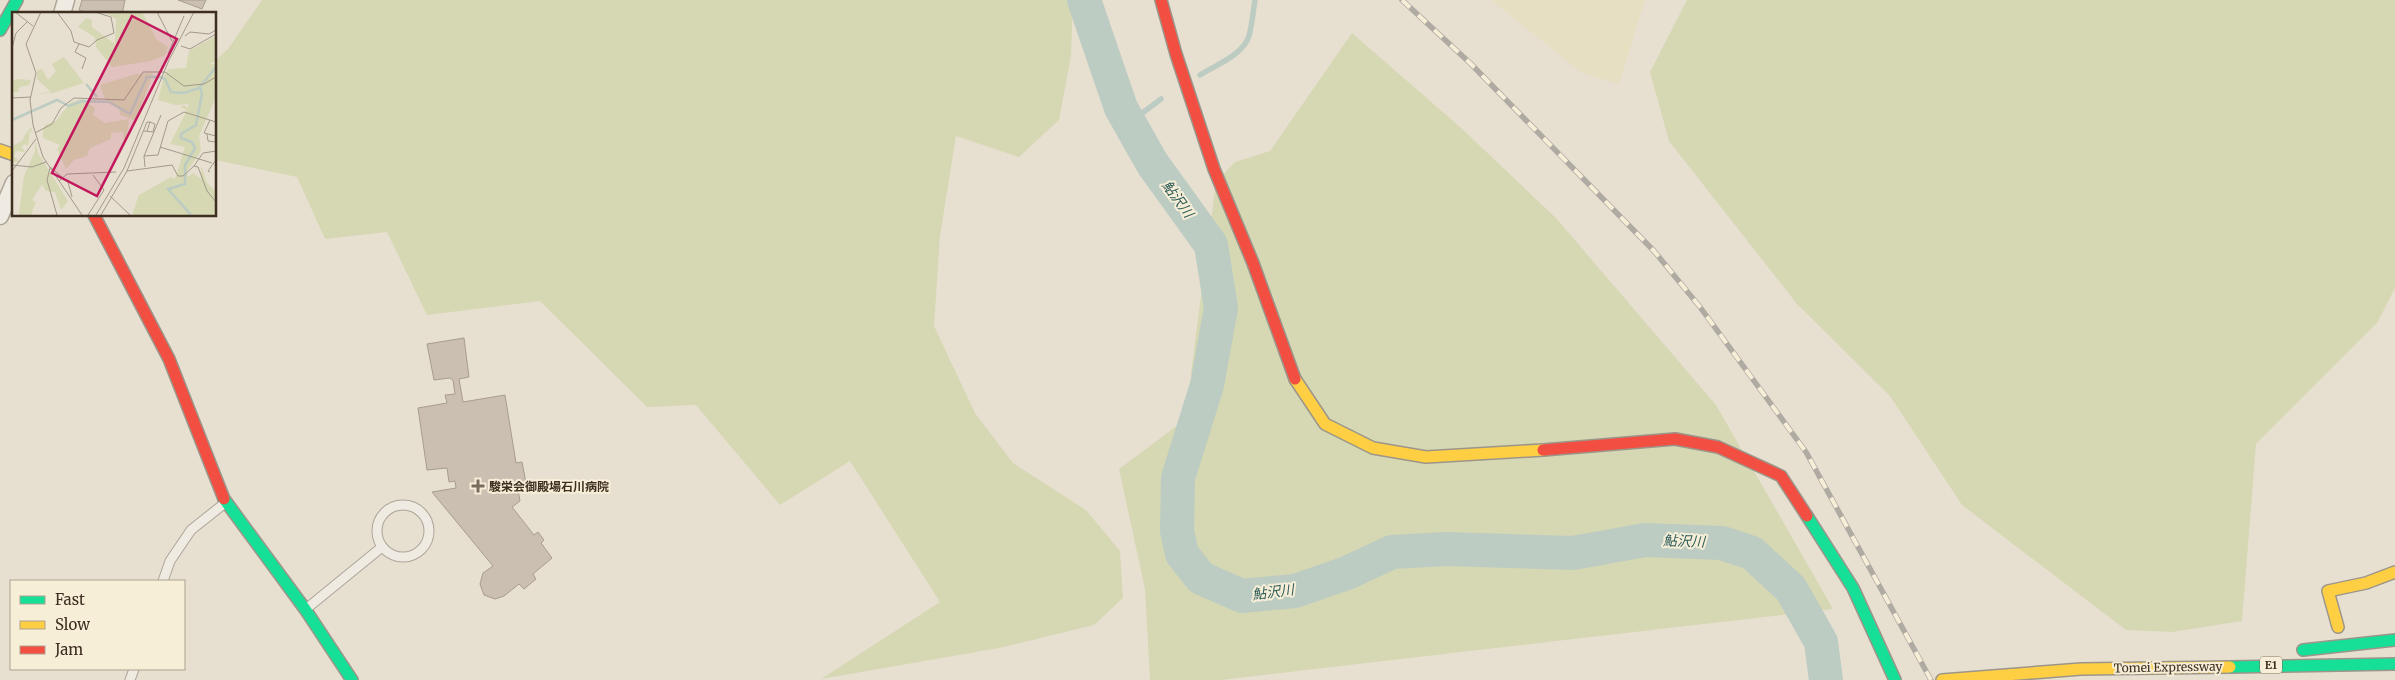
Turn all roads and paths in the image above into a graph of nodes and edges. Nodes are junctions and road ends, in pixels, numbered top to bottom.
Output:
1 (17, 0) edge
2 (1161, 0) edge
3 (0, 30) edge
4 (12, 188) edge
5 (0, 216) edge
6 (95, 216) edge
7 (226, 503) junction
8 (382, 547) junction
9 (2395, 572) edge
10 (162, 580) edge
11 (305, 609) junction
12 (2338, 627) dead end
13 (2395, 640) edge
14 (2293, 651) dead end
15 (2254, 655) dead end
16 (2395, 664) edge
17 (2147, 667) junction
18 (352, 680) edge
19 (1895, 680) edge
20 (1942, 680) edge

1 - 3 main road
2 - 19 main road
4 - 5 street
6 - 7 main road
7 - 10 lane
7 - 11 main road
8 - 8 lane
8 - 11 lane
9 - 12 main road
11 - 18 main road
13 - 14 main road
15 - 17 main road
16 - 17 main road, Tomei Expressway / E1
17 - 20 main road, Tomei Expressway / E1

